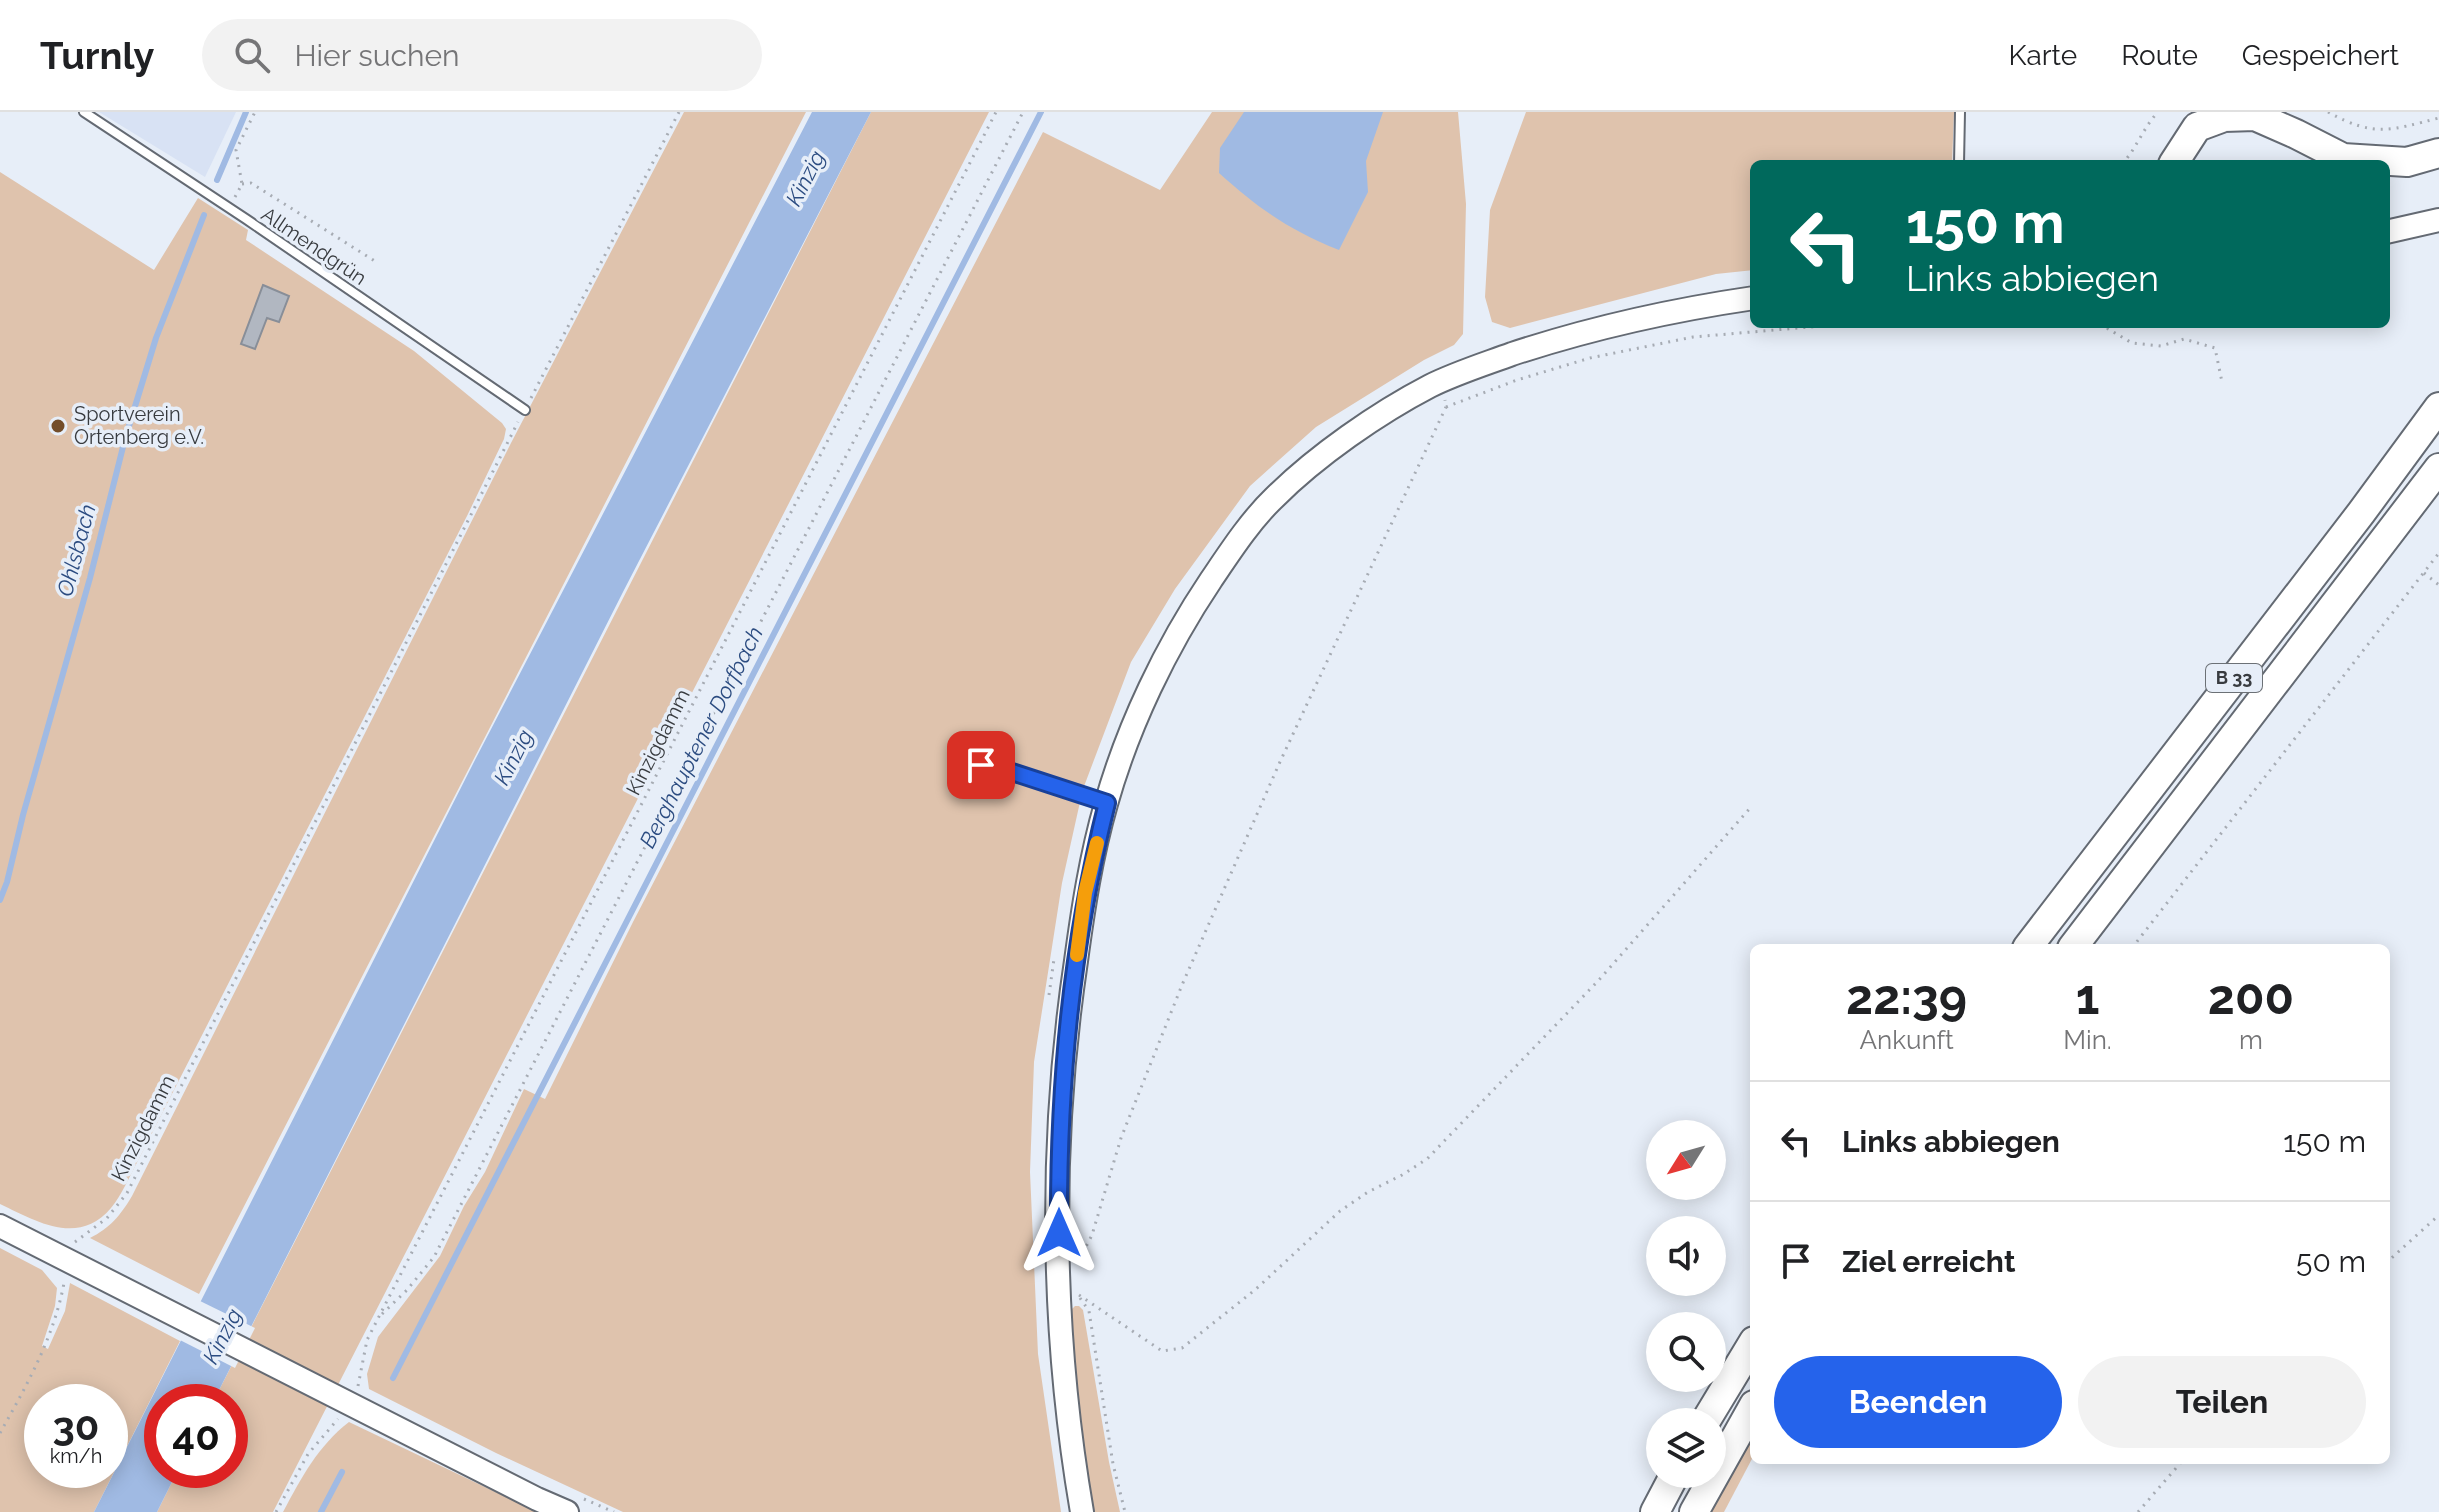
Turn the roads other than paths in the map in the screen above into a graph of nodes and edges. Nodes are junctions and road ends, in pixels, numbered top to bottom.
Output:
1 (84, 112) edge
2 (1960, 112) edge
3 (2439, 153) edge
4 (1959, 160) edge
5 (2176, 160) edge
6 (2375, 160) edge
7 (2390, 161) edge
8 (2439, 220) edge
9 (2390, 231) edge
10 (1750, 299) edge
11 (2439, 407) edge
12 (525, 410) road end
13 (2439, 468) edge
14 (981, 765) dead end
15 (1107, 803) junction
16 (2030, 944) edge
17 (2075, 944) edge
18 (0, 1226) edge
19 (1750, 1348) edge
20 (1713, 1408) edge
21 (1750, 1412) edge
22 (1668, 1488) edge
23 (567, 1512) edge
24 (1082, 1512) edge
25 (1655, 1512) edge
26 (1694, 1512) edge

1 - 12 lane, Allmendgrün
2 - 4 lane
3 - 7 highway
5 - 6 highway
8 - 9 street
10 - 15 street
11 - 16 highway, B 33
13 - 17 highway, B 33
14 - 15 lane
15 - 24 street
18 - 23 street
19 - 20 highway
21 - 26 highway
22 - 25 highway

